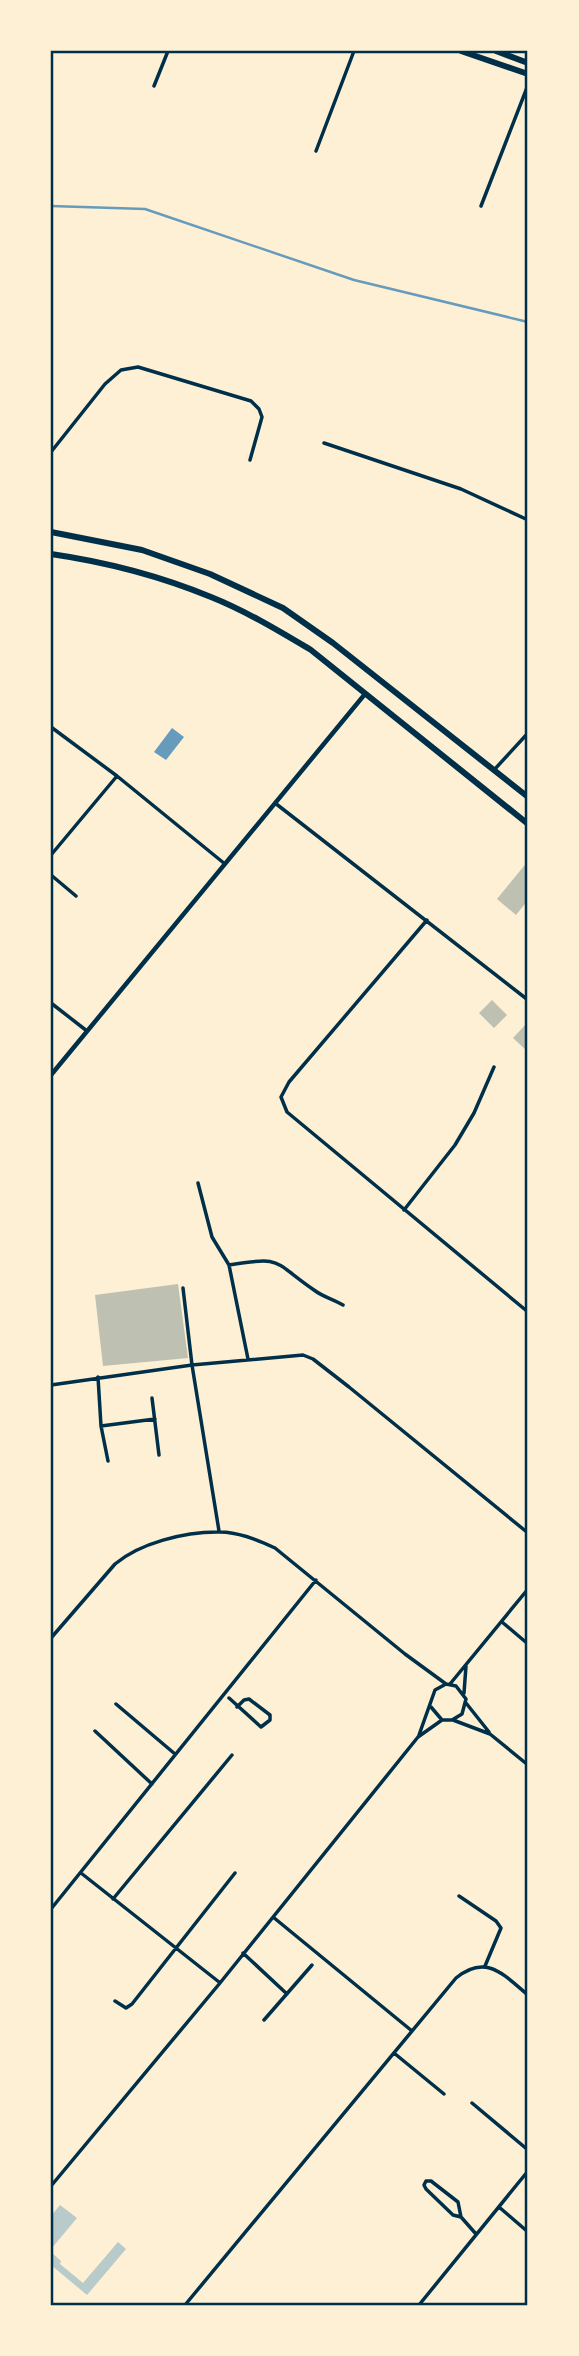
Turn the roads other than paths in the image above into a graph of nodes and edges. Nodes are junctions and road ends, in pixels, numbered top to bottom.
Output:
1 (168, 51) edge
2 (354, 51) edge
3 (461, 51) edge
4 (496, 51) edge
5 (528, 63) edge
6 (528, 74) edge
7 (528, 85) edge
8 (154, 86) dead end
9 (316, 151) dead end
10 (481, 206) dead end
11 (324, 443) dead end
12 (51, 452) edge
13 (250, 460) dead end
14 (528, 520) edge
15 (51, 532) edge
16 (51, 554) edge
17 (365, 694) junction
18 (51, 727) edge
19 (528, 733) edge
20 (494, 770) junction
21 (117, 776) junction
22 (528, 797) edge
23 (275, 803) junction
24 (528, 824) edge
25 (51, 855) edge
26 (225, 864) junction
27 (51, 876) edge
28 (75, 895) dead end
29 (427, 920) junction
30 (528, 1000) edge
31 (51, 1003) edge
32 (87, 1031) junction
33 (494, 1067) dead end
34 (51, 1075) edge
35 (198, 1183) dead end
36 (404, 1210) junction
37 (229, 1265) junction
38 (183, 1288) dead end
39 (343, 1305) dead end
40 (528, 1312) edge
41 (248, 1359) junction
42 (192, 1365) junction
43 (98, 1377) junction
44 (51, 1385) edge
45 (152, 1398) dead end
46 (155, 1419) junction
47 (101, 1426) junction
48 (159, 1455) dead end
49 (108, 1461) dead end
50 (219, 1531) junction
51 (528, 1533) edge
52 (316, 1580) junction
53 (528, 1589) edge
54 (502, 1622) junction
55 (51, 1638) edge
56 (528, 1644) edge
57 (466, 1664) junction
58 (448, 1684) junction
59 (464, 1694) junction
60 (229, 1698) dead end
61 (466, 1703) junction
62 (116, 1704) dead end
63 (237, 1707) junction
64 (431, 1707) junction
65 (442, 1720) junction
66 (452, 1720) junction
67 (95, 1731) dead end
68 (491, 1734) junction
69 (418, 1737) junction
70 (175, 1754) junction
71 (232, 1755) dead end
72 (528, 1765) edge
73 (152, 1783) junction
74 (81, 1872) junction
75 (235, 1873) dead end
76 (459, 1896) dead end
77 (113, 1899) junction
78 (51, 1909) edge
79 (272, 1917) junction
80 (175, 1947) junction
81 (243, 1954) junction
82 (312, 1965) dead end
83 (485, 1966) junction
84 (220, 1983) junction
85 (287, 1994) junction
86 (528, 1995) edge
87 (115, 2001) dead end
88 (264, 2020) dead end
89 (412, 2031) junction
90 (394, 2053) junction
91 (444, 2094) dead end
92 (472, 2103) dead end
93 (528, 2150) edge
94 (528, 2171) edge
95 (51, 2186) edge
96 (499, 2207) junction
97 (461, 2217) junction
98 (528, 2232) edge
99 (477, 2234) junction
100 (185, 2305) edge
101 (419, 2305) edge

1 - 8 street
2 - 9 street
3 - 6 main road
4 - 5 main road
7 - 10 street
11 - 14 street
12 - 13 street
15 - 20 main road
16 - 17 main road
17 - 23 street
17 - 24 main road
18 - 21 street
19 - 20 street
20 - 22 main road
21 - 25 street
21 - 26 street
23 - 26 street
23 - 29 street
26 - 32 street
27 - 28 street
29 - 30 street
29 - 36 street
31 - 32 street
32 - 34 street
33 - 36 street
35 - 37 street
36 - 40 street
37 - 39 street
37 - 41 street
38 - 42 street
41 - 42 street
41 - 51 street
42 - 43 street
42 - 50 street
43 - 44 street
43 - 47 street
45 - 46 street
46 - 47 street
46 - 48 street
47 - 49 street
50 - 52 street
50 - 55 street
52 - 58 street
52 - 70 street
53 - 54 street
54 - 56 street
54 - 57 street
57 - 58 street
57 - 59 street
58 - 59 street
58 - 64 street
59 - 61 street
60 - 63 street
61 - 66 street
61 - 68 street
62 - 70 street
63 - 63 street
64 - 65 street
64 - 69 street
65 - 66 street
65 - 69 street
66 - 68 street
67 - 73 street
68 - 72 street
69 - 79 street
70 - 73 street
71 - 77 street
73 - 74 street
74 - 77 street
74 - 78 street
75 - 80 street
76 - 83 street
77 - 80 street
79 - 81 street
79 - 89 street
80 - 84 street
80 - 87 street
81 - 84 street
81 - 85 street
82 - 85 street
83 - 86 street
83 - 89 street
84 - 95 street
85 - 88 street
89 - 90 street
90 - 91 street
90 - 100 street
92 - 93 street
94 - 96 street
96 - 98 street
96 - 99 street
97 - 97 street
97 - 99 street
99 - 101 street

